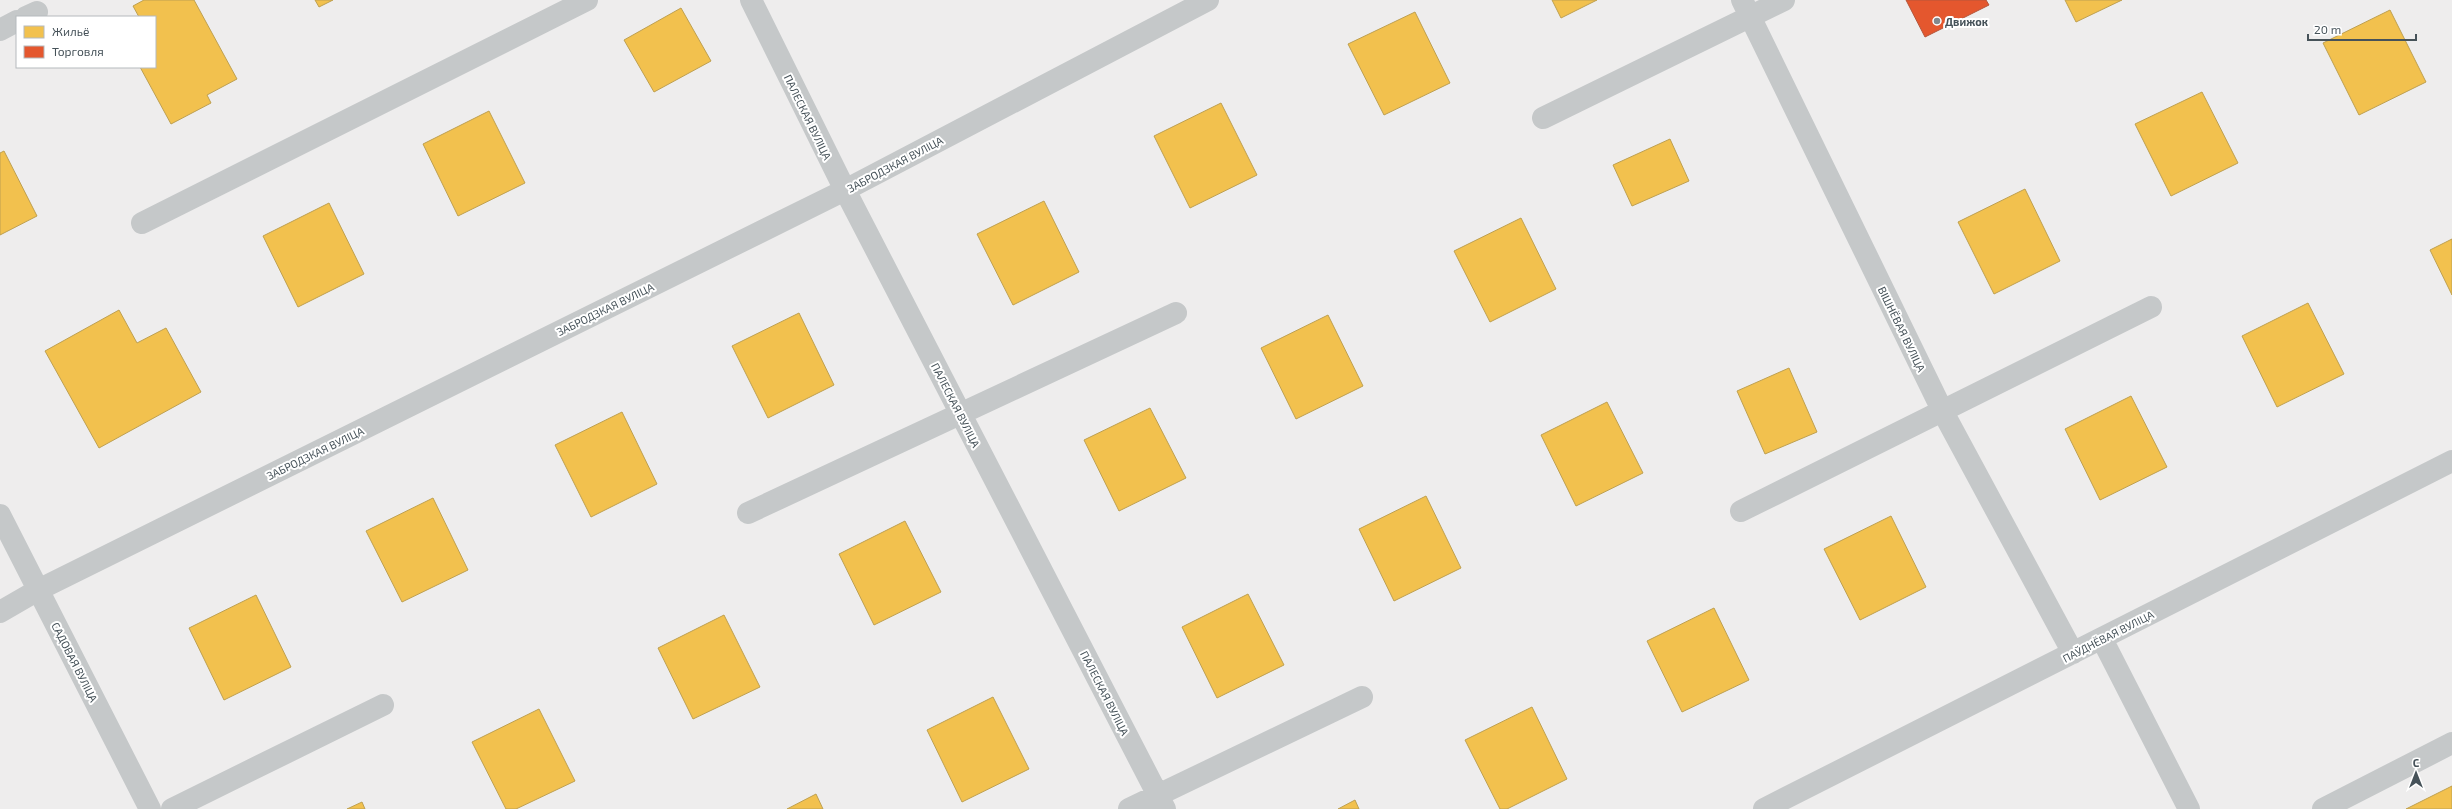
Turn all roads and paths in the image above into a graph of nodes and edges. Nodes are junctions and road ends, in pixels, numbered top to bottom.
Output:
1 (587, 0) edge
2 (751, 0) edge
3 (1208, 0) edge
4 (1784, 0) edge
5 (1746, 8) edge
6 (16, 22) edge
7 (0, 30) edge
8 (1543, 118) dead end
9 (845, 190) junction
10 (142, 223) dead end
11 (2151, 307) dead end
12 (1176, 313) dead end
13 (1943, 412) junction
14 (961, 414) junction
15 (2452, 461) edge
16 (1741, 511) dead end
17 (748, 512) dead end
18 (0, 515) edge
19 (38, 590) junction
20 (0, 612) edge
21 (2102, 639) junction
22 (2073, 654) junction
23 (1362, 697) dead end
24 (383, 705) dead end
25 (2452, 743) edge
26 (1161, 802) edge
27 (150, 809) edge
28 (172, 809) edge
29 (1129, 809) edge
30 (1764, 809) edge
31 (2189, 809) edge
32 (2323, 809) edge

1 - 10 street
2 - 9 street, ПАЛЕСКАЯ ВУЛІЦА
3 - 9 street, ЗАБРОДЗКАЯ ВУЛІЦА
4 - 5 street
5 - 8 street
5 - 13 street, ВІШНЁВАЯ ВУЛІЦА
6 - 7 street
9 - 14 street, ПАЛЕСКАЯ ВУЛІЦА
9 - 19 street, ЗАБРОДЗКАЯ ВУЛІЦА
11 - 13 street
12 - 14 street
13 - 16 street
13 - 22 street, ВІШНЁВАЯ ВУЛІЦА
14 - 17 street
14 - 26 street, ПАЛЕСКАЯ ВУЛІЦА
15 - 21 street, ПАЎДНЁВАЯ ВУЛІЦА
18 - 19 street, САДОВАЯ ВУЛІЦА
19 - 20 street, ЗАБРОДЗКАЯ ВУЛІЦА
19 - 27 street, САДОВАЯ ВУЛІЦА
21 - 22 street, ПАЎДНЁВАЯ ВУЛІЦА
21 - 31 street
22 - 30 street, ПАЎДНЁВАЯ ВУЛІЦА
23 - 26 street
24 - 28 street
25 - 32 street
26 - 29 street

